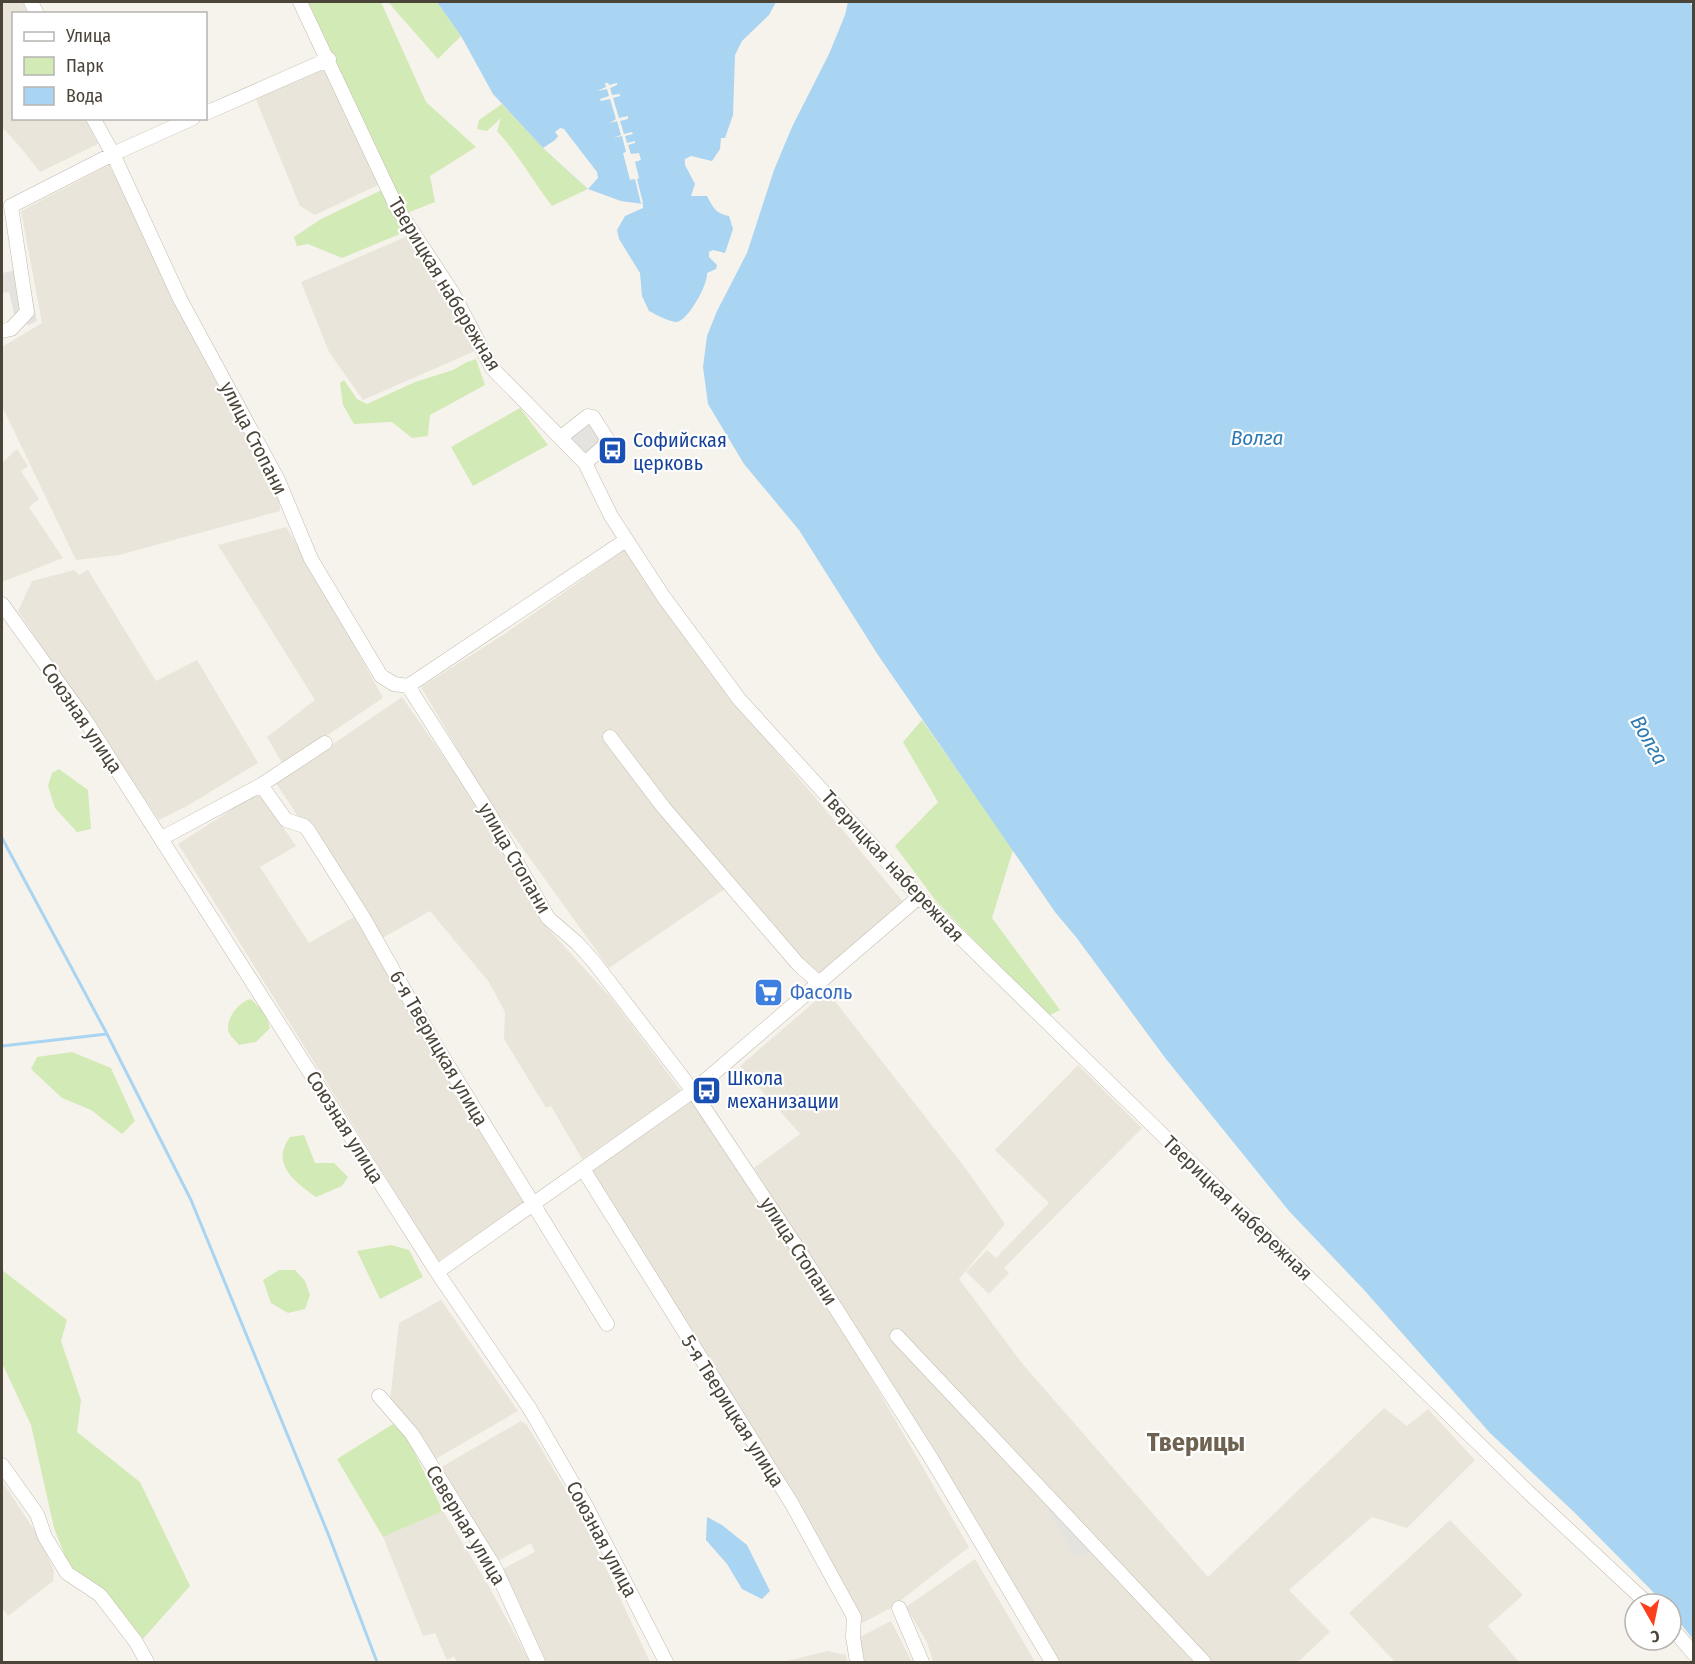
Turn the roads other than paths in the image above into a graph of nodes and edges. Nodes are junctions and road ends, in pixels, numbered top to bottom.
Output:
1 (300, 2) edge
2 (329, 59) junction
3 (207, 113) edge
4 (94, 120) edge
5 (189, 120) edge
6 (113, 154) junction
7 (2, 332) edge
8 (561, 437) junction
9 (585, 463) junction
10 (626, 540) junction
11 (2, 604) edge
12 (408, 686) junction
13 (610, 737) dead end
14 (325, 743) dead end
15 (261, 785) junction
16 (162, 838) junction
17 (919, 897) junction
18 (819, 983) junction
19 (693, 1091) junction
20 (583, 1169) junction
21 (532, 1205) junction
22 (437, 1272) junction
23 (607, 1324) dead end
24 (897, 1335) dead end
25 (379, 1396) dead end
26 (2, 1466) edge
27 (1635, 1592) edge
28 (899, 1608) dead end
29 (1683, 1641) edge
30 (1694, 1654) edge
31 (147, 1662) edge
32 (538, 1662) edge
33 (666, 1662) edge
34 (857, 1662) edge
35 (922, 1662) edge
36 (1052, 1662) edge
37 (1204, 1662) edge

1 - 2 street, Тверицкая набережная
2 - 3 street
2 - 8 street, Тверицкая набережная
4 - 6 street, улица Стопани
5 - 6 street
6 - 7 street
6 - 12 street, улица Стопани
8 - 9 street, Тверицкая набережная
8 - 9 street
9 - 10 street, Тверицкая набережная
10 - 12 street
10 - 17 street, Тверицкая набережная
11 - 16 street, Союзная улица
12 - 19 street, улица Стопани
13 - 18 street
14 - 15 street
15 - 16 street
15 - 21 street, 6-я Тверицкая улица
16 - 22 street, Союзная улица
17 - 18 street
17 - 27 street, Тверицкая набережная
18 - 19 street
19 - 20 street
19 - 36 street, улица Стопани
20 - 21 street
20 - 34 street, 5-я Тверицкая улица
21 - 22 street
21 - 23 street, 6-я Тверицкая улица
22 - 33 street, Союзная улица
24 - 37 street
25 - 32 street, Северная улица
26 - 31 street
28 - 35 street
29 - 30 street

